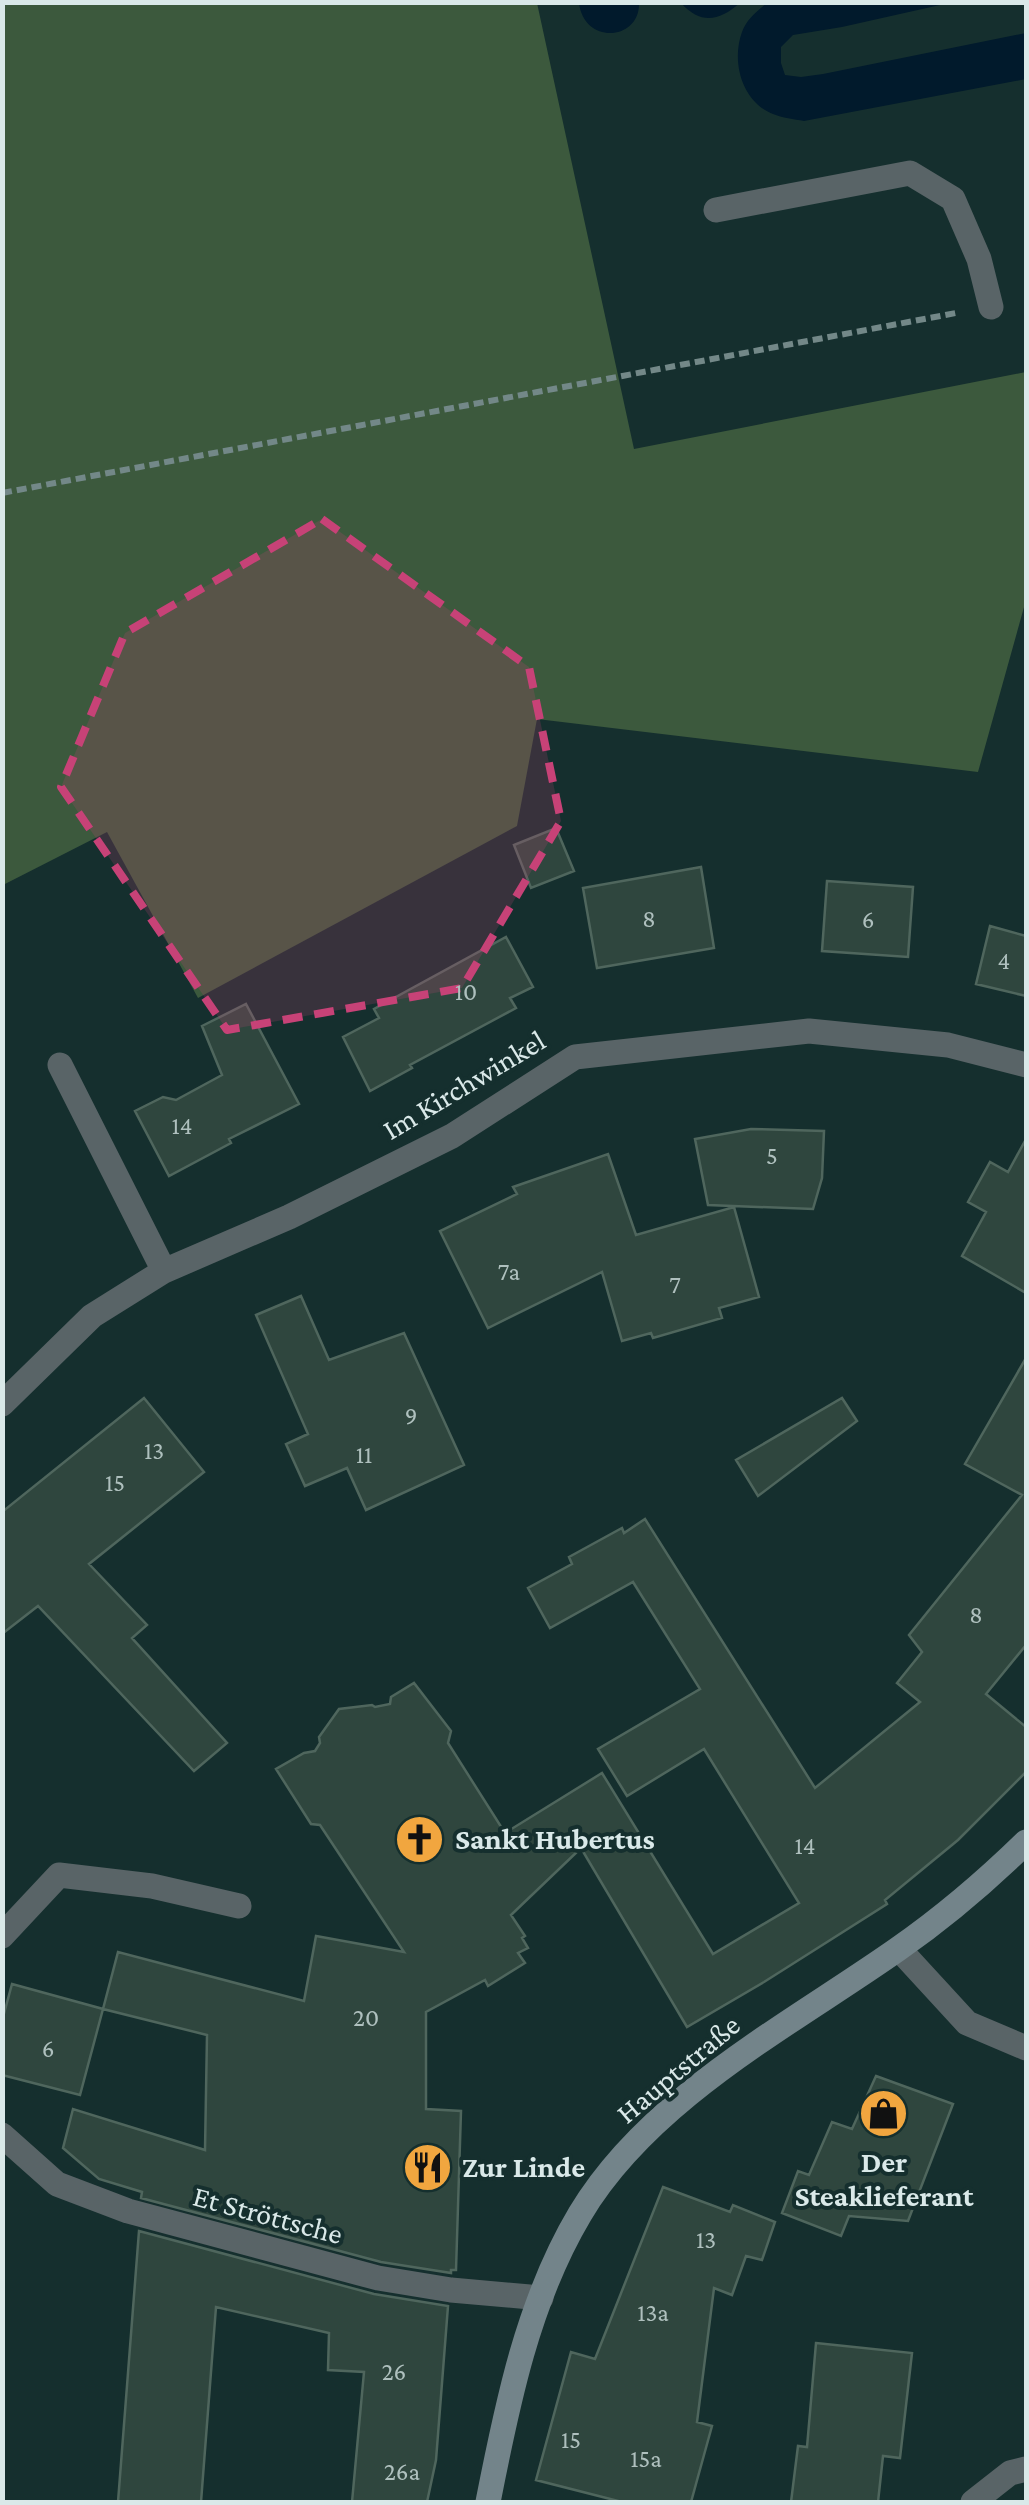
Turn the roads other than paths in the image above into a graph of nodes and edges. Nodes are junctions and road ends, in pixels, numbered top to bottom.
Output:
1 (716, 210) dead end
2 (991, 307) road end
3 (60, 1065) dead end
4 (1026, 1065) edge
5 (164, 1271) junction
6 (2, 1404) edge
7 (1026, 1842) edge
8 (238, 1906) dead end
9 (2, 1936) edge
10 (899, 1949) junction
11 (1026, 2048) edge
12 (2, 2134) edge
13 (540, 2298) junction
14 (1026, 2469) edge
15 (488, 2502) edge
16 (973, 2502) edge

1 - 2 street
3 - 5 street
4 - 5 street, Im Kirchwinkel
5 - 6 street, Im Kirchwinkel
7 - 10 main road, Hauptstraße
8 - 9 street
10 - 11 street
10 - 13 main road, Hauptstraße
12 - 13 street, Et Ströttsche
13 - 15 main road, Hauptstraße
14 - 16 street

